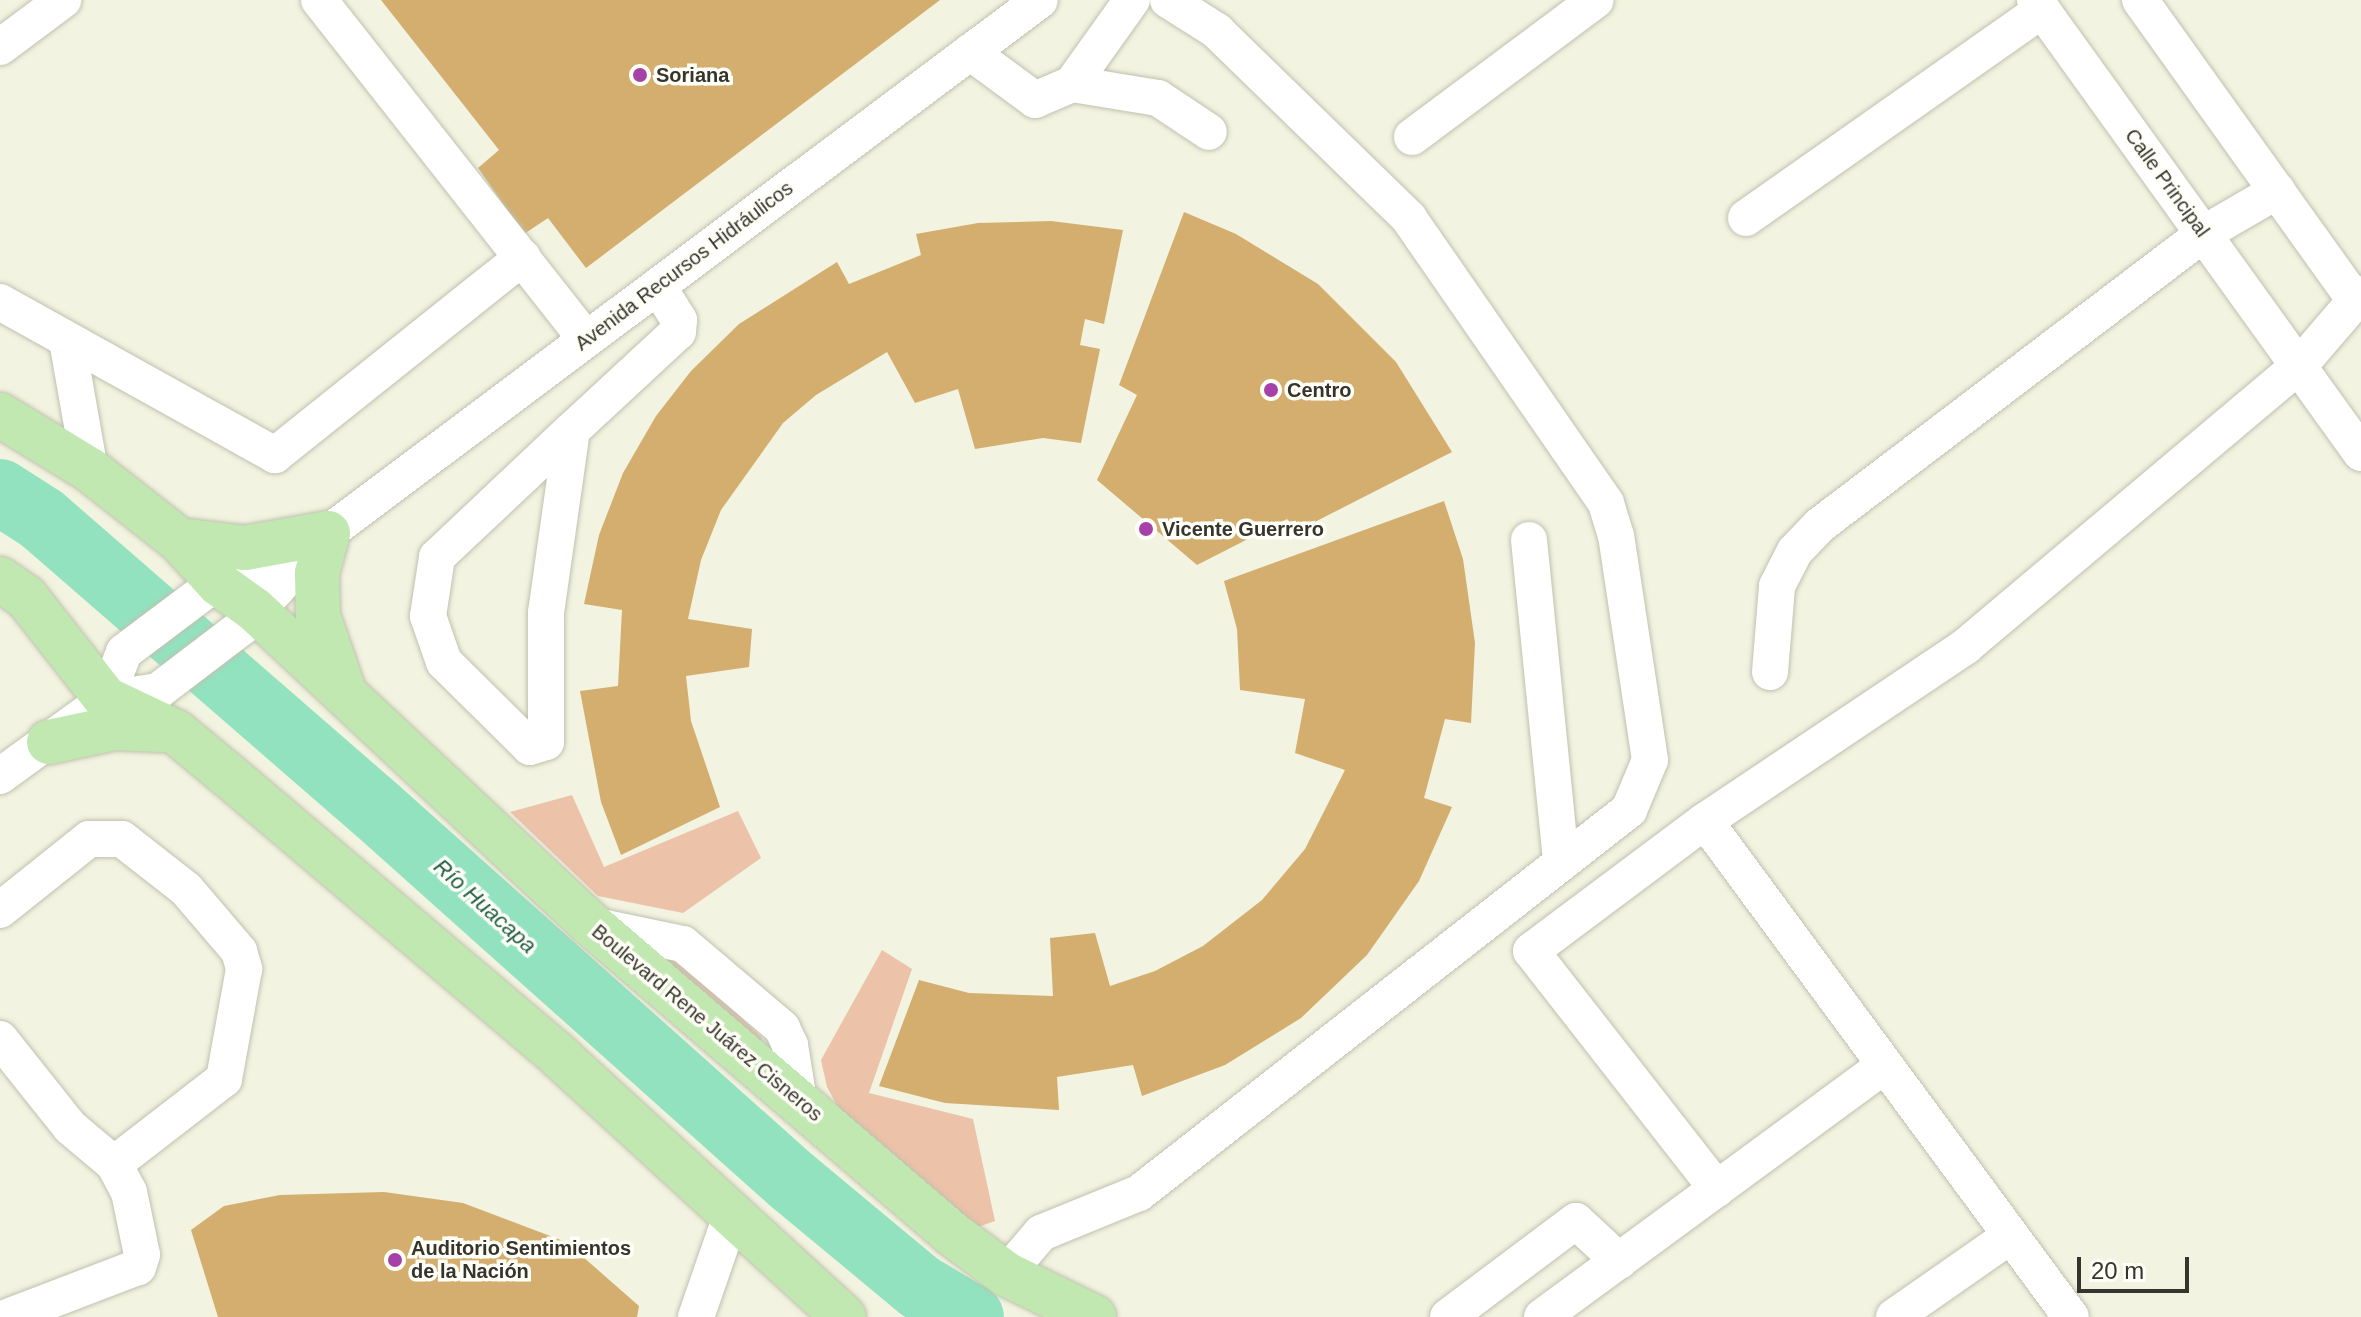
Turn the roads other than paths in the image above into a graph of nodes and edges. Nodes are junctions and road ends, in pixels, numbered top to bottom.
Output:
1 (63, 0) edge
2 (319, 0) edge
3 (1040, 0) edge
4 (1132, 0) edge
5 (1168, 0) edge
6 (1596, 0) edge
7 (2140, 0) edge
8 (2039, 5) edge
9 (0, 47) edge
10 (970, 52) junction
11 (1072, 84) junction
12 (1209, 132) dead end
13 (1412, 137) dead end
14 (2277, 191) junction
15 (1746, 218) dead end
16 (2203, 234) junction
17 (523, 257) junction
18 (658, 286) junction
19 (2357, 296) edge
20 (0, 302) edge
21 (586, 339) junction
22 (67, 340) junction
23 (2299, 366) junction
24 (0, 415) edge
25 (572, 430) junction
26 (2361, 453) edge
27 (90, 470) junction
28 (328, 533) junction
29 (179, 540) junction
30 (1529, 540) dead end
31 (0, 579) edge
32 (212, 588) junction
33 (249, 618) junction
34 (1770, 672) dead end
35 (346, 697) junction
36 (106, 699) junction
37 (176, 732) junction
38 (49, 742) junction
39 (0, 776) edge
40 (1705, 821) junction
41 (1561, 862) junction
42 (0, 910) edge
43 (0, 1039) edge
44 (1882, 1067) junction
45 (114, 1164) junction
46 (1717, 1189) junction
47 (732, 1213) junction
48 (2010, 1236) junction
49 (1619, 1261) junction
50 (1006, 1274) junction
51 (7, 1317) edge
52 (696, 1317) edge
53 (844, 1317) edge
54 (1094, 1317) edge
55 (1448, 1317) edge
56 (1542, 1317) edge
57 (1894, 1317) edge
58 (2071, 1317) edge

1 - 9 street
2 - 17 street
3 - 10 street, Avenida Recursos Hidráulicos
4 - 11 street
5 - 41 street
6 - 13 street
7 - 14 street
8 - 15 street
8 - 16 street, Calle Principal
10 - 11 street
10 - 18 street, Avenida Recursos Hidráulicos
11 - 12 street
14 - 16 street
14 - 19 street
16 - 23 street, Calle Principal
16 - 34 street
17 - 21 street
17 - 22 street
18 - 21 street, Avenida Recursos Hidráulicos
18 - 25 street
19 - 23 street
20 - 22 street
21 - 28 street, Avenida Recursos Hidráulicos
22 - 27 street
23 - 26 street, Calle Principal
23 - 40 street
24 - 27 main road, Boulevard Rene Juárez Cisneros
25 - 25 street
27 - 29 main road, Boulevard Rene Juárez Cisneros
28 - 29 main road
28 - 32 street, Avenida Recursos Hidráulicos
28 - 33 street, Avenida Recursos Hidráulicos
28 - 35 main road
29 - 32 main road, Boulevard Rene Juárez Cisneros
30 - 41 street
31 - 36 main road
32 - 33 main road, Boulevard Rene Juárez Cisneros
32 - 36 street, Avenida Recursos Hidráulicos
33 - 35 main road, Boulevard Rene Juárez Cisneros
33 - 36 street, Avenida Recursos Hidráulicos
35 - 50 main road, Boulevard Rene Juárez Cisneros
36 - 37 main road
36 - 38 street, Avenida Recursos Hidráulicos
37 - 38 main road
37 - 47 main road
38 - 39 street, Avenida Recursos Hidráulicos
40 - 44 street
40 - 46 street
41 - 50 street
42 - 45 street
43 - 45 street
44 - 46 street
44 - 48 street
45 - 51 street
46 - 49 street
47 - 52 street
47 - 53 main road
48 - 57 street
48 - 58 street
49 - 55 street
49 - 56 street
50 - 54 main road, Boulevard Rene Juárez Cisneros

